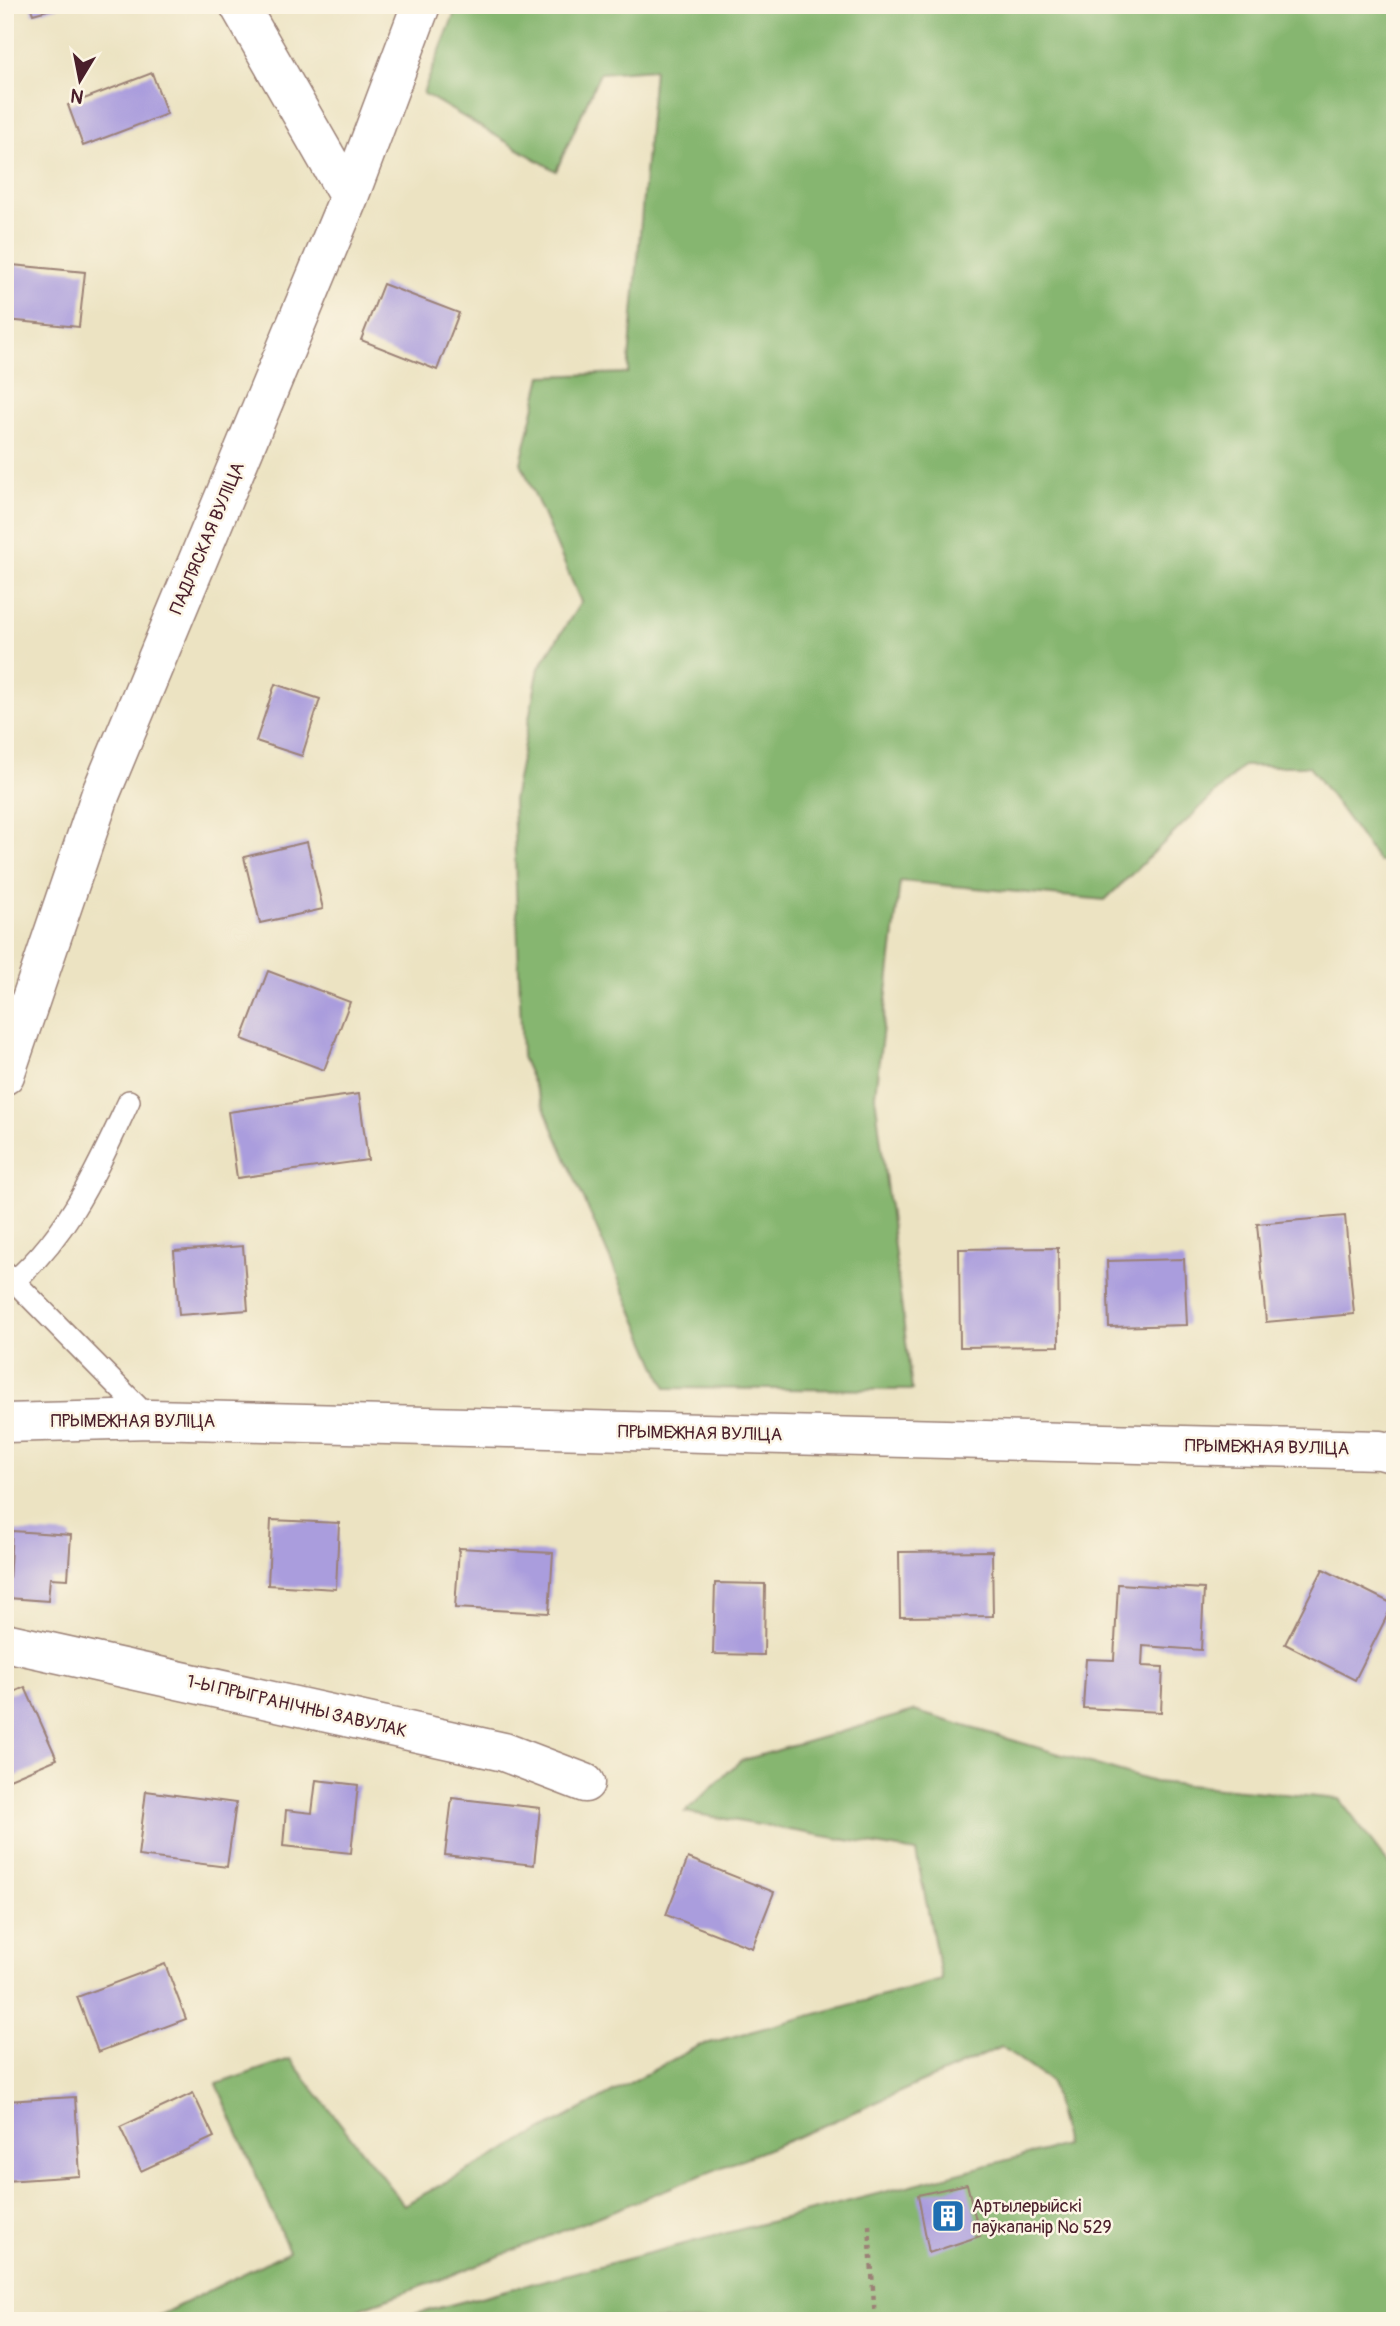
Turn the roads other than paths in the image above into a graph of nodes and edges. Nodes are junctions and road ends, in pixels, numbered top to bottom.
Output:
1 (239, 5) edge
2 (421, 5) edge
3 (349, 197) junction
4 (5, 1075) edge
5 (129, 1101) dead end
6 (8, 1281) edge
7 (150, 1419) junction
8 (5, 1423) edge
9 (1395, 1454) edge
10 (5, 1642) edge
11 (585, 1783) dead end

1 - 3 street
2 - 3 street, ПАДЛЯСКАЯ ВУЛІЦА
3 - 4 street, ПАДЛЯСКАЯ ВУЛІЦА
5 - 6 lane
6 - 7 lane
7 - 8 street, ПРЫМЕЖНАЯ ВУЛІЦА
7 - 9 street, ПРЫМЕЖНАЯ ВУЛІЦА
10 - 11 street, 1-Ы ПРЫГРАНІЧНЫ ЗАВУЛАК

